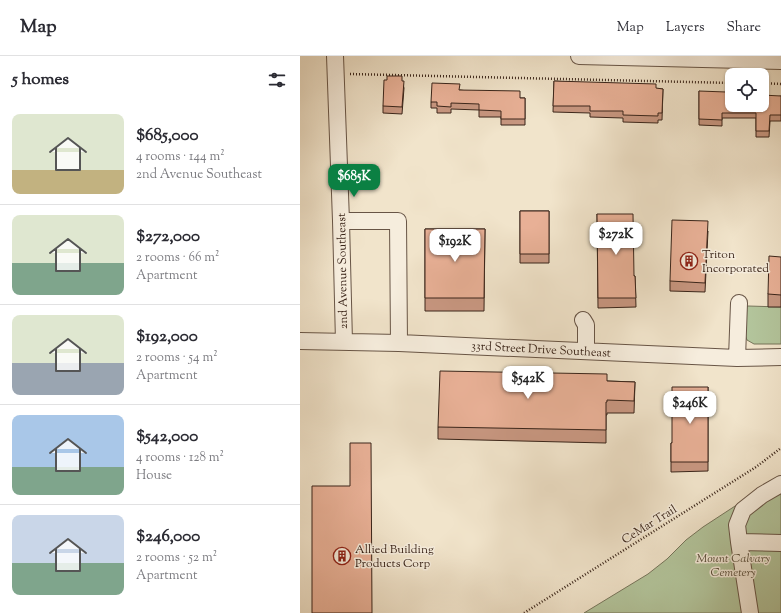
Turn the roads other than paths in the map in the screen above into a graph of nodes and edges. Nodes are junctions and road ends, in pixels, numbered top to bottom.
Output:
1 (336, 56) edge
2 (579, 56) edge
3 (781, 61) edge
4 (341, 221) junction
5 (739, 303) dead end
6 (583, 320) dead end
7 (300, 341) edge
8 (344, 342) junction
9 (399, 343) junction
10 (586, 351) junction
11 (781, 357) edge
12 (737, 358) junction
13 (781, 484) edge
14 (739, 542) junction
15 (781, 542) edge
16 (750, 613) edge

1 - 4 street, 2nd Avenue Southeast
2 - 3 street
4 - 8 street, 2nd Avenue Southeast
4 - 9 street
5 - 12 street
6 - 10 street
7 - 8 street, 33rd Street Drive Southeast
8 - 9 street, 33rd Street Drive Southeast
9 - 10 street, 33rd Street Drive Southeast
10 - 12 street, 33rd Street Drive Southeast
11 - 12 street, 33rd Street Drive Southeast
13 - 14 street
14 - 15 street
14 - 16 street

